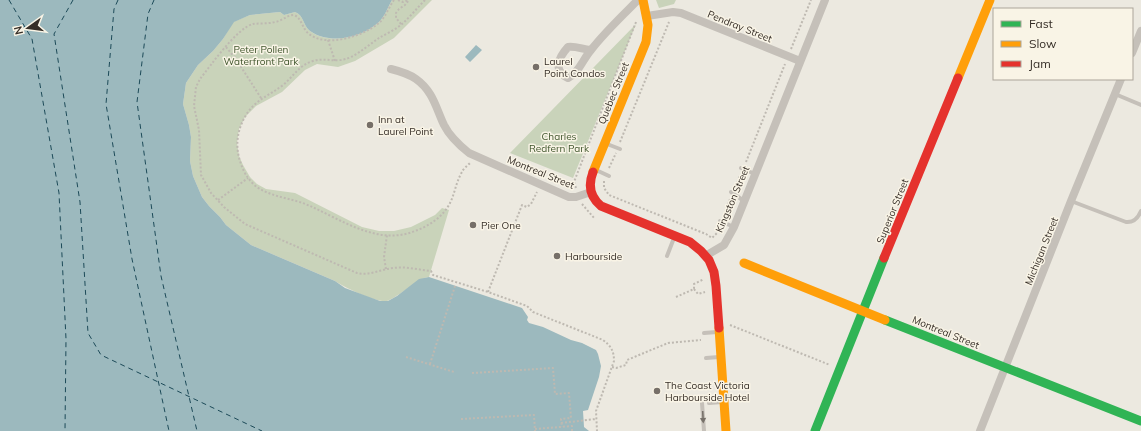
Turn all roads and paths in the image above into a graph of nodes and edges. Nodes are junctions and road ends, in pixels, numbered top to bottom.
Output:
1 (394, 0) edge
2 (398, 0) edge
3 (409, 0) edge
4 (425, 0) edge
5 (643, 0) edge
6 (812, 0) edge
7 (825, 0) edge
8 (990, 0) edge
9 (636, 3) edge
10 (647, 16) junction
11 (670, 18) dead end
12 (401, 24) junction
13 (1141, 31) edge
14 (328, 40) junction
15 (226, 47) junction
16 (590, 50) dead end
17 (1133, 51) edge
18 (788, 56) junction
19 (334, 61) junction
20 (800, 61) junction
21 (391, 68) dead end
22 (1121, 80) edge
23 (1115, 94) junction
24 (261, 98) junction
25 (1141, 105) edge
26 (605, 143) junction
27 (619, 148) junction
28 (476, 157) junction
29 (742, 169) junction
30 (594, 170) junction
31 (755, 174) junction
32 (607, 175) junction
33 (248, 178) junction
34 (541, 184) junction
35 (591, 192) junction
36 (732, 193) junction
37 (578, 196) junction
38 (218, 200) junction
39 (745, 201) junction
40 (1071, 201) junction
41 (1141, 211) edge
42 (595, 219) dead end
43 (721, 221) junction
44 (734, 227) junction
45 (387, 235) junction
46 (675, 236) junction
47 (707, 255) junction
48 (667, 256) dead end
49 (744, 263) dead end
50 (386, 269) junction
51 (704, 279) dead end
52 (455, 286) dead end
53 (694, 289) junction
54 (488, 292) junction
55 (705, 292) dead end
56 (676, 297) dead end
57 (863, 310) junction
58 (719, 320) junction
59 (719, 332) junction
60 (704, 333) dead end
61 (702, 340) dead end
62 (406, 356) dead end
63 (721, 357) junction
64 (706, 358) dead end
65 (430, 364) junction
66 (612, 367) junction
67 (1005, 368) junction
68 (840, 369) junction
69 (454, 372) dead end
70 (472, 373) dead end
71 (724, 402) junction
72 (702, 403) dead end
73 (709, 403) dead end
74 (461, 419) dead end
75 (596, 419) junction
76 (1141, 421) edge
77 (561, 423) junction
78 (562, 427) junction
79 (535, 430) edge
80 (572, 431) edge
81 (597, 431) edge
82 (704, 431) edge
83 (726, 431) edge
84 (816, 431) edge
85 (980, 431) edge

1 - 14 path
2 - 3 path
3 - 12 path
4 - 12 path
5 - 10 street, Quebec Street
6 - 18 path
7 - 20 street, Kingston Street
8 - 57 street, Superior Street
9 - 16 street
9 - 37 path
10 - 18 street, Pendray Street
10 - 26 street, Quebec Street
11 - 27 path
12 - 19 path
13 - 17 street
14 - 15 path
14 - 19 path
15 - 24 path
15 - 38 path
18 - 20 street, Pendray Street
18 - 29 path
19 - 24 path
20 - 31 street, Kingston Street
21 - 28 street, Montreal Street
22 - 23 street, Michigan Street
23 - 25 lane
23 - 40 street, Michigan Street
24 - 33 path
26 - 27 lane
26 - 30 street, Quebec Street
27 - 32 path
28 - 34 street, Montreal Street
28 - 45 path
29 - 31 lane
29 - 36 path
30 - 32 lane
30 - 35 street, Quebec Street
31 - 39 street, Kingston Street
32 - 43 path
33 - 38 path
33 - 45 path
34 - 37 street, Montreal Street
34 - 54 path
35 - 37 street, Montreal Street
35 - 46 street
36 - 39 lane
36 - 43 path
37 - 42 path
38 - 50 path
39 - 44 street, Kingston Street
40 - 41 lane
40 - 67 street, Michigan Street
43 - 44 lane
44 - 47 street, Kingston Street
45 - 50 path
46 - 47 street
46 - 48 lane
47 - 58 street
49 - 57 street, Montreal Street
50 - 54 path
51 - 53 path
52 - 65 path
53 - 55 path
53 - 56 path
54 - 66 path
57 - 67 street, Montreal Street
57 - 68 street, Superior Street
58 - 59 street
58 - 68 path
59 - 60 lane
59 - 63 street
61 - 66 path
62 - 65 path
63 - 64 lane
63 - 71 street
65 - 69 path
66 - 75 path
67 - 76 street, Montreal Street
67 - 85 street, Michigan Street
68 - 84 street, Superior Street
70 - 77 path
71 - 73 lane
71 - 83 street
72 -> 82 lane
74 - 79 path
75 - 77 path
75 - 81 path
77 - 78 path
78 - 79 path
78 - 80 path

